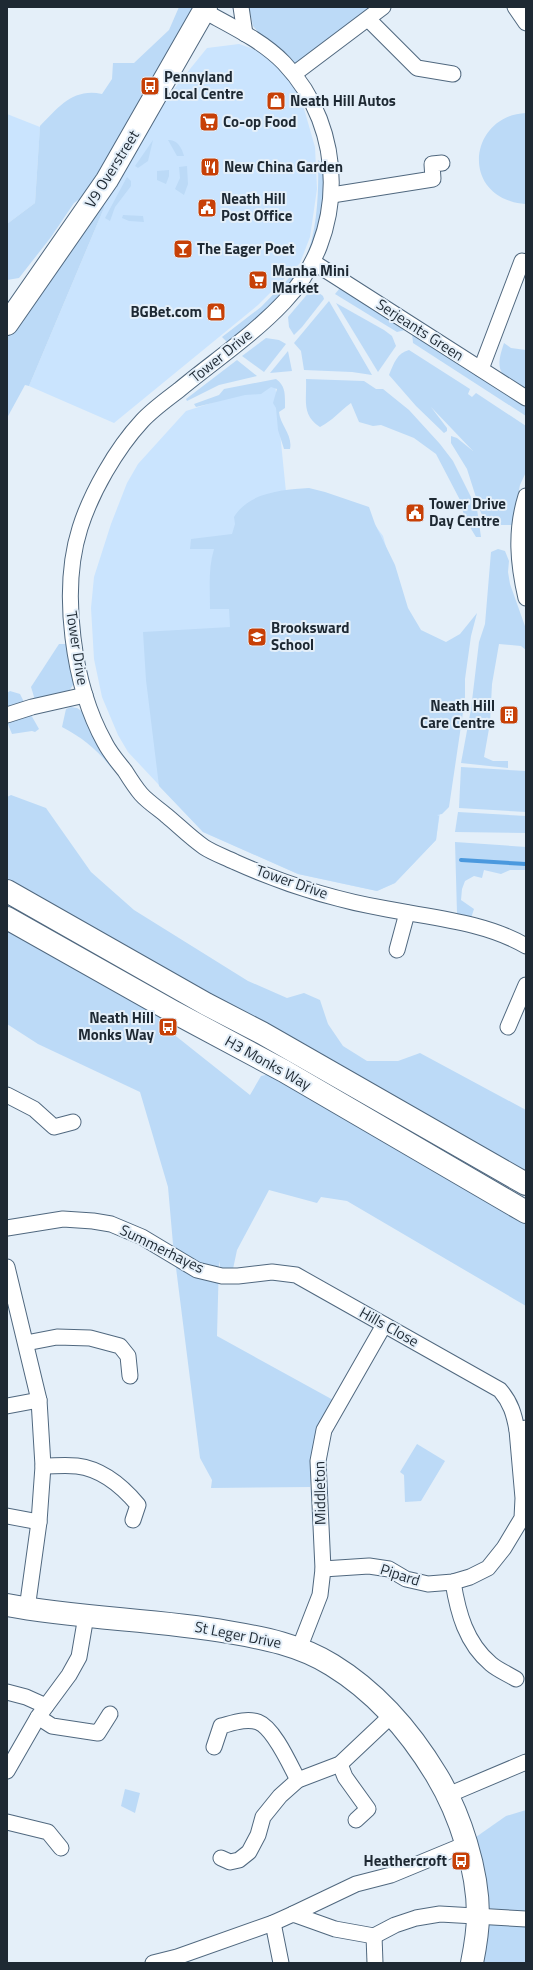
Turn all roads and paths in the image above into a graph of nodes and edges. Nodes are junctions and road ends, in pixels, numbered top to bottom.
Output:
1 (241, 7) edge
2 (383, 7) edge
3 (515, 7) edge
4 (205, 9) edge
5 (368, 19) junction
6 (526, 23) edge
7 (245, 34) junction
8 (294, 74) junction
9 (453, 74) dead end
10 (442, 163) dead end
11 (332, 195) junction
12 (522, 261) dead end
13 (313, 262) junction
14 (10, 314) edge
15 (481, 369) junction
16 (526, 398) edge
17 (526, 496) edge
18 (526, 598) edge
19 (84, 695) junction
20 (7, 715) edge
21 (7, 891) edge
22 (407, 913) junction
23 (7, 918) edge
24 (526, 946) edge
25 (397, 950) dead end
26 (526, 985) edge
27 (508, 1027) dead end
28 (7, 1095) edge
29 (73, 1122) dead end
30 (526, 1184) edge
31 (526, 1212) edge
32 (7, 1228) edge
33 (7, 1267) edge
34 (222, 1276) joint
35 (384, 1325) junction
36 (26, 1344) junction
37 (130, 1376) dead end
38 (39, 1400) junction
39 (7, 1406) edge
40 (521, 1429) edge
41 (43, 1466) junction
42 (7, 1516) edge
43 (133, 1520) dead end
44 (39, 1522) junction
45 (323, 1569) junction
46 (453, 1582) junction
47 (17, 1607) edge
48 (86, 1616) junction
49 (299, 1649) junction
50 (516, 1679) dead end
51 (7, 1692) edge
52 (42, 1712) junction
53 (110, 1714) dead end
54 (393, 1714) junction
55 (214, 1747) dead end
56 (526, 1762) edge
57 (340, 1764) junction
58 (7, 1771) edge
59 (298, 1780) junction
60 (448, 1795) junction
61 (356, 1820) dead end
62 (7, 1822) edge
63 (466, 1844) junction
64 (61, 1848) dead end
65 (221, 1858) dead end
66 (293, 1914) junction
67 (478, 1915) junction
68 (526, 1919) edge
69 (273, 1923) junction
70 (374, 1936) junction
71 (153, 1963) edge
72 (280, 1963) edge
73 (375, 1963) edge
74 (472, 1963) edge

1 - 7 street
2 - 5 street
3 - 6 street
4 - 7 street, Tower Drive
4 - 14 main road, V9 Overstreet
5 - 8 street
5 - 9 street
7 - 8 street, Tower Drive
8 - 11 street, Tower Drive
10 - 11 street
11 - 13 street, Tower Drive
12 - 15 street
13 - 15 street, Serjeants Green
13 - 19 street, Tower Drive
15 - 16 street, Serjeants Green
17 - 18 street
19 - 20 street, Tower Drive
19 - 22 street, Tower Drive
21 - 30 main road, H3 Monks Way
22 - 24 street, Tower Drive
22 - 25 street
23 - 31 main road, H3 Monks Way
26 - 27 street
28 - 29 street
32 - 34 street, Summerhayes
33 - 36 street
34 - 35 street, Hills Close
35 - 40 street, Hills Close
35 - 45 street, Middleton
36 - 37 street
36 - 38 street
38 - 39 street
38 - 41 street
40 - 46 street, Pipard
41 - 43 street
41 - 44 street
42 - 44 street
44 - 47 street
45 - 46 street, Pipard
45 - 49 street, Middleton
46 - 50 street
47 - 48 main road, St Leger Drive
48 - 49 main road, St Leger Drive
48 - 52 street
49 - 54 main road, St Leger Drive
51 - 52 street
52 - 53 street
52 - 58 street
54 - 57 street
54 - 60 main road, St Leger Drive
55 - 59 street
56 - 60 street
57 - 59 street
57 - 61 street
59 - 65 street
60 - 63 main road, St Leger Drive
62 - 64 street
63 - 66 street
63 - 67 main road, St Leger Drive
66 - 69 street
66 - 70 street
67 - 68 street
67 - 70 street
67 - 74 main road, St Leger Drive
69 - 71 street
69 - 72 street
70 - 73 street

